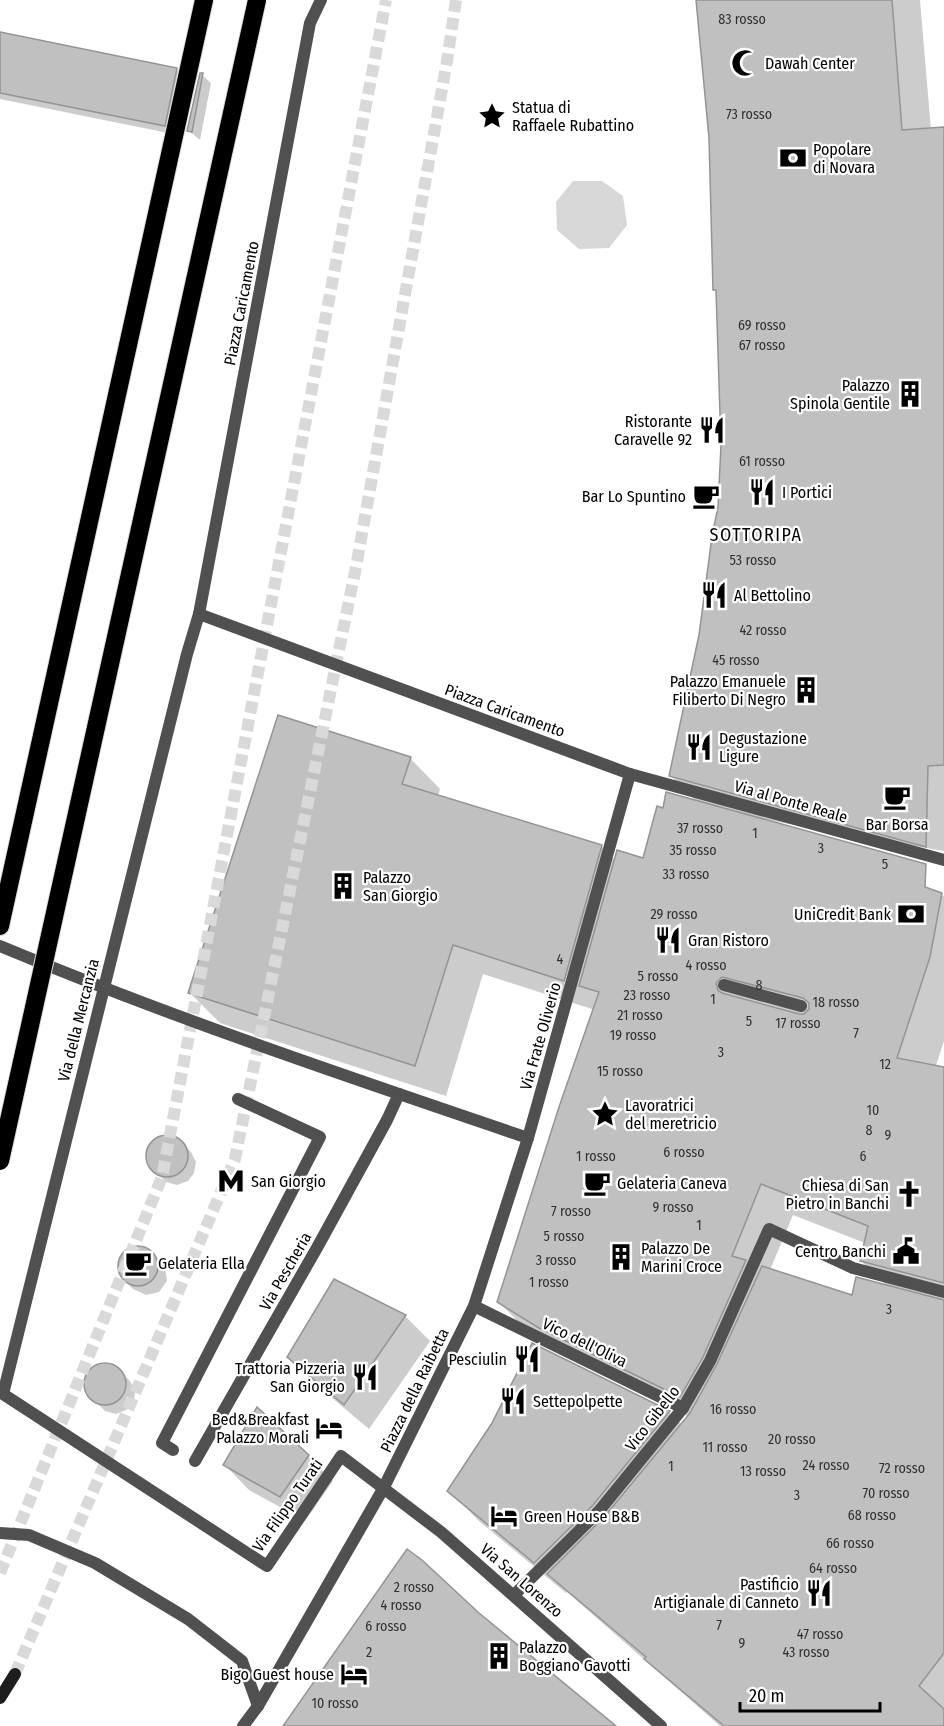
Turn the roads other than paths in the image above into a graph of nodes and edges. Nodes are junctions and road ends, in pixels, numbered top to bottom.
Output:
1 (204, 0) edge
2 (257, 0) edge
3 (321, 0) edge
4 (199, 614) junction
5 (187, 654) joint
6 (630, 774) junction
7 (944, 860) edge
8 (0, 926) edge
9 (0, 946) edge
10 (724, 986) dead end
11 (103, 989) junction
12 (801, 1006) dead end
13 (399, 1094) junction
14 (238, 1099) dead end
15 (528, 1138) junction
16 (0, 1161) edge
17 (944, 1292) edge
18 (474, 1306) junction
19 (3, 1394) joint
20 (683, 1408) junction
21 (173, 1450) dead end
22 (195, 1461) dead end
23 (383, 1489) junction
24 (0, 1533) edge
25 (514, 1595) junction
26 (15, 1674) tunnel mouth
27 (0, 1698) edge
28 (258, 1706) junction
29 (243, 1726) edge
30 (661, 1726) edge

1 - 8 highway
2 - 16 highway, bridge
3 - 4 street, Piazza Caricamento
4 - 5 street, Piazza Caricamento
4 - 6 street, Piazza Caricamento
5 - 11 street, Via della Mercanzia
6 - 7 street, Via al Ponte Reale
6 - 15 street, Via Frate Oliverio
9 - 11 street
10 - 12 street
11 - 13 street
11 - 19 street, Via della Mercanzia
13 - 15 street
13 - 22 street, Via Pescheria
14 - 21 street
15 - 18 street, Via Frate Oliverio
17 - 20 street, Vico Gibello
18 - 20 street, Vico dell'Oliva
18 - 23 street, Piazza della Raibetta
19 - 23 street, Via Filippo Turati
20 - 25 street, Vico Gibello
23 - 25 street, Via San Lorenzo
23 - 28 street
24 - 28 street
25 - 30 street, Via San Lorenzo
26 - 27 main road
28 - 29 street

